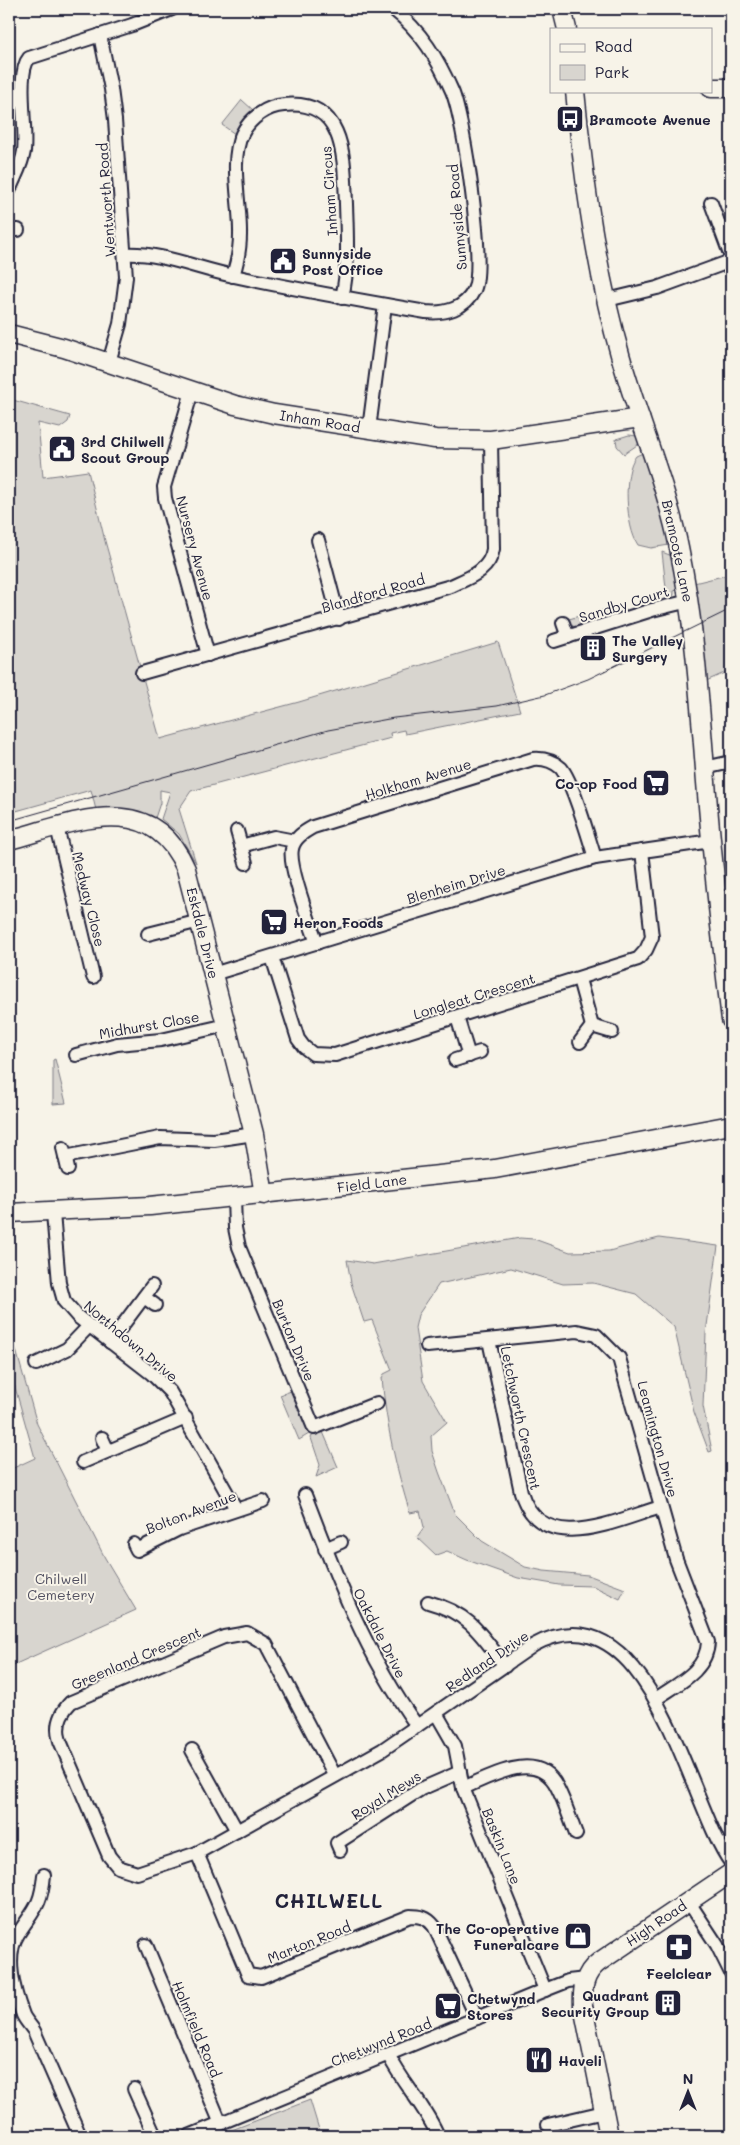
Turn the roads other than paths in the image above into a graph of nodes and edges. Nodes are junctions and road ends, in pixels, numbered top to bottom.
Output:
1 (172, 9) edge
2 (562, 9) edge
3 (399, 11) edge
4 (567, 28) edge
5 (100, 35) junction
6 (712, 88) edge
7 (731, 88) edge
8 (575, 92) edge
9 (9, 190) edge
10 (711, 203) dead end
11 (729, 211) dead end
12 (716, 216) junction
13 (125, 254) junction
14 (731, 257) edge
15 (731, 261) edge
16 (233, 276) junction
17 (342, 298) junction
18 (607, 300) junction
19 (385, 305) junction
20 (9, 334) edge
21 (109, 362) junction
22 (192, 392) junction
23 (640, 418) junction
24 (369, 430) junction
25 (491, 440) junction
26 (318, 540) dead end
27 (689, 600) junction
28 (338, 619) junction
29 (563, 623) dead end
30 (568, 637) junction
31 (554, 641) dead end
32 (208, 655) junction
33 (142, 672) dead end
34 (731, 762) edge
35 (705, 768) junction
36 (56, 828) junction
37 (237, 831) dead end
38 (9, 840) edge
39 (295, 841) junction
40 (711, 841) junction
41 (241, 846) junction
42 (642, 851) junction
43 (595, 858) junction
44 (246, 863) dead end
45 (725, 914) edge
46 (200, 921) junction
47 (148, 934) dead end
48 (317, 943) junction
49 (272, 956) junction
50 (213, 974) junction
51 (92, 978) dead end
52 (579, 979) junction
53 (457, 1017) junction
54 (731, 1020) edge
55 (227, 1025) junction
56 (592, 1026) junction
57 (612, 1032) dead end
58 (580, 1042) dead end
59 (76, 1055) dead end
60 (455, 1060) dead end
61 (731, 1125) edge
62 (254, 1134) junction
63 (66, 1158) dead end
64 (264, 1194) junction
65 (234, 1197) junction
66 (9, 1213) edge
67 (53, 1213) junction
68 (152, 1286) dead end
69 (144, 1297) junction
70 (155, 1305) dead end
71 (89, 1326) junction
72 (489, 1340) junction
73 (110, 1342) junction
74 (427, 1346) dead end
75 (36, 1364) dead end
76 (377, 1403) dead end
77 (186, 1418) junction
78 (102, 1438) dead end
79 (108, 1451) junction
80 (83, 1462) dead end
81 (305, 1496) dead end
82 (263, 1501) dead end
83 (662, 1507) junction
84 (236, 1509) junction
85 (341, 1542) dead end
86 (134, 1544) dead end
87 (326, 1549) junction
88 (428, 1602) dead end
89 (444, 1606) junction
90 (438, 1618) dead end
91 (505, 1666) junction
92 (656, 1699) junction
93 (436, 1713) junction
94 (417, 1726) junction
95 (192, 1750) dead end
96 (460, 1772) junction
97 (336, 1776) junction
98 (463, 1788) junction
99 (237, 1831) junction
100 (576, 1834) dead end
101 (340, 1850) dead end
102 (197, 1853) junction
103 (731, 1863) edge
104 (731, 1872) edge
105 (44, 1876) dead end
106 (688, 1901) junction
107 (146, 1945) dead end
108 (731, 1973) edge
109 (586, 1979) junction
110 (12, 1989) edge
111 (545, 1990) junction
112 (9, 2012) edge
113 (24, 2018) junction
114 (477, 2018) junction
115 (389, 2056) junction
116 (134, 2089) dead end
117 (604, 2112) junction
118 (221, 2124) junction
119 (548, 2125) dead end
120 (80, 2136) edge
121 (154, 2136) edge
122 (188, 2136) edge
123 (438, 2136) edge
124 (609, 2136) edge

1 - 5 street
2 - 4 street
3 - 19 street, Sunnyside Road
5 - 9 street
5 - 13 street, Wentworth Road
6 - 7 street
8 - 18 street, Bramcote Lane
10 - 12 street
11 - 12 street
12 - 14 street
13 - 16 street, Sunnyside Road
13 - 21 street, Wentworth Road
15 - 18 street
16 - 17 street, Sunnyside Road
16 - 17 street, Inham Circus
17 - 19 street, Sunnyside Road
18 - 23 street, Bramcote Lane
19 - 24 street
20 - 21 street, Inham Road
21 - 22 street, Inham Road
22 - 24 street, Inham Road
22 - 32 street, Nursery Avenue
23 - 25 street, Inham Road
23 - 27 street, Bramcote Lane
24 - 25 street, Inham Road
25 - 28 street, Blandford Road
26 - 28 street
27 - 30 street, Sandby Court
27 - 35 street, Bramcote Lane
28 - 32 street, Blandford Road
29 - 30 street, Sandby Court
30 - 31 street, Sandby Court
32 - 33 street, Blandford Road
34 - 35 street
35 - 40 street, Bramcote Lane
36 - 38 street, Eskdale Drive
36 - 46 street, Eskdale Drive
36 - 51 street, Medway Close
37 - 41 street
39 - 41 street
39 - 43 street, Holkham Avenue
39 - 48 street
40 - 42 street, Blenheim Drive
40 - 45 street, Bramcote Lane
41 - 44 street
42 - 43 street, Blenheim Drive
42 - 52 street, Longleat Crescent
43 - 48 street, Blenheim Drive
45 - 54 street, Bramcote Lane
46 - 47 street
46 - 50 street, Eskdale Drive
48 - 49 street, Blenheim Drive
49 - 50 street, Blenheim Drive
49 - 53 street, Longleat Crescent
50 - 55 street, Eskdale Drive
52 - 53 street, Longleat Crescent
52 - 56 street
53 - 60 street
55 - 59 street, Midhurst Close
55 - 62 street, Eskdale Drive
56 - 57 street
56 - 58 street
61 - 64 street, Field Lane
62 - 63 street
62 - 64 street, Eskdale Drive
64 - 65 street, Field Lane
65 - 67 street, Field Lane
65 - 76 street, Burton Drive
66 - 67 street, Field Lane
67 - 71 street, Northdown Drive
68 - 69 street
69 - 70 street
69 - 73 street
71 - 73 street, Northdown Drive
71 - 75 street
72 - 74 street, Leamington Drive
72 - 83 street, Leamington Drive
72 - 83 street, Letchworth Crescent
73 - 77 street, Northdown Drive
77 - 79 street
77 - 84 street, Northdown Drive
78 - 79 street
79 - 80 street
81 - 87 street, Oakdale Drive
82 - 84 street, Bolton Avenue
83 - 92 street, Leamington Drive
84 - 86 street, Bolton Avenue
85 - 87 street
87 - 94 street, Oakdale Drive
88 - 89 street
89 - 90 street
89 - 91 street
91 - 92 street, Redland Drive
91 - 93 street, Redland Drive
92 - 103 street, Redland Drive
93 - 94 street, Redland Drive
93 - 96 street, Baskin Lane
94 - 97 street, Redland Drive
95 - 99 street
96 - 98 street, Baskin Lane
96 - 101 street, Royal Mews
97 - 99 street, Redland Drive
97 - 102 street, Greenland Crescent
98 - 100 street
98 - 111 street, Baskin Lane
99 - 102 street, Redland Drive
102 - 114 street, Marton Road
104 - 106 street, High Road
105 - 110 street
106 - 108 street
106 - 109 street, High Road
107 - 118 street, Holmfield Road
109 - 111 street, Chetwynd Road
109 - 117 street
110 - 113 street
111 - 114 street, Chetwynd Road
112 - 113 street
113 - 120 street
114 - 115 street, Chetwynd Road
115 - 118 street, Chetwynd Road
115 - 123 street
116 - 121 street
117 - 119 street
117 - 124 street
118 - 122 street, Chetwynd Road

